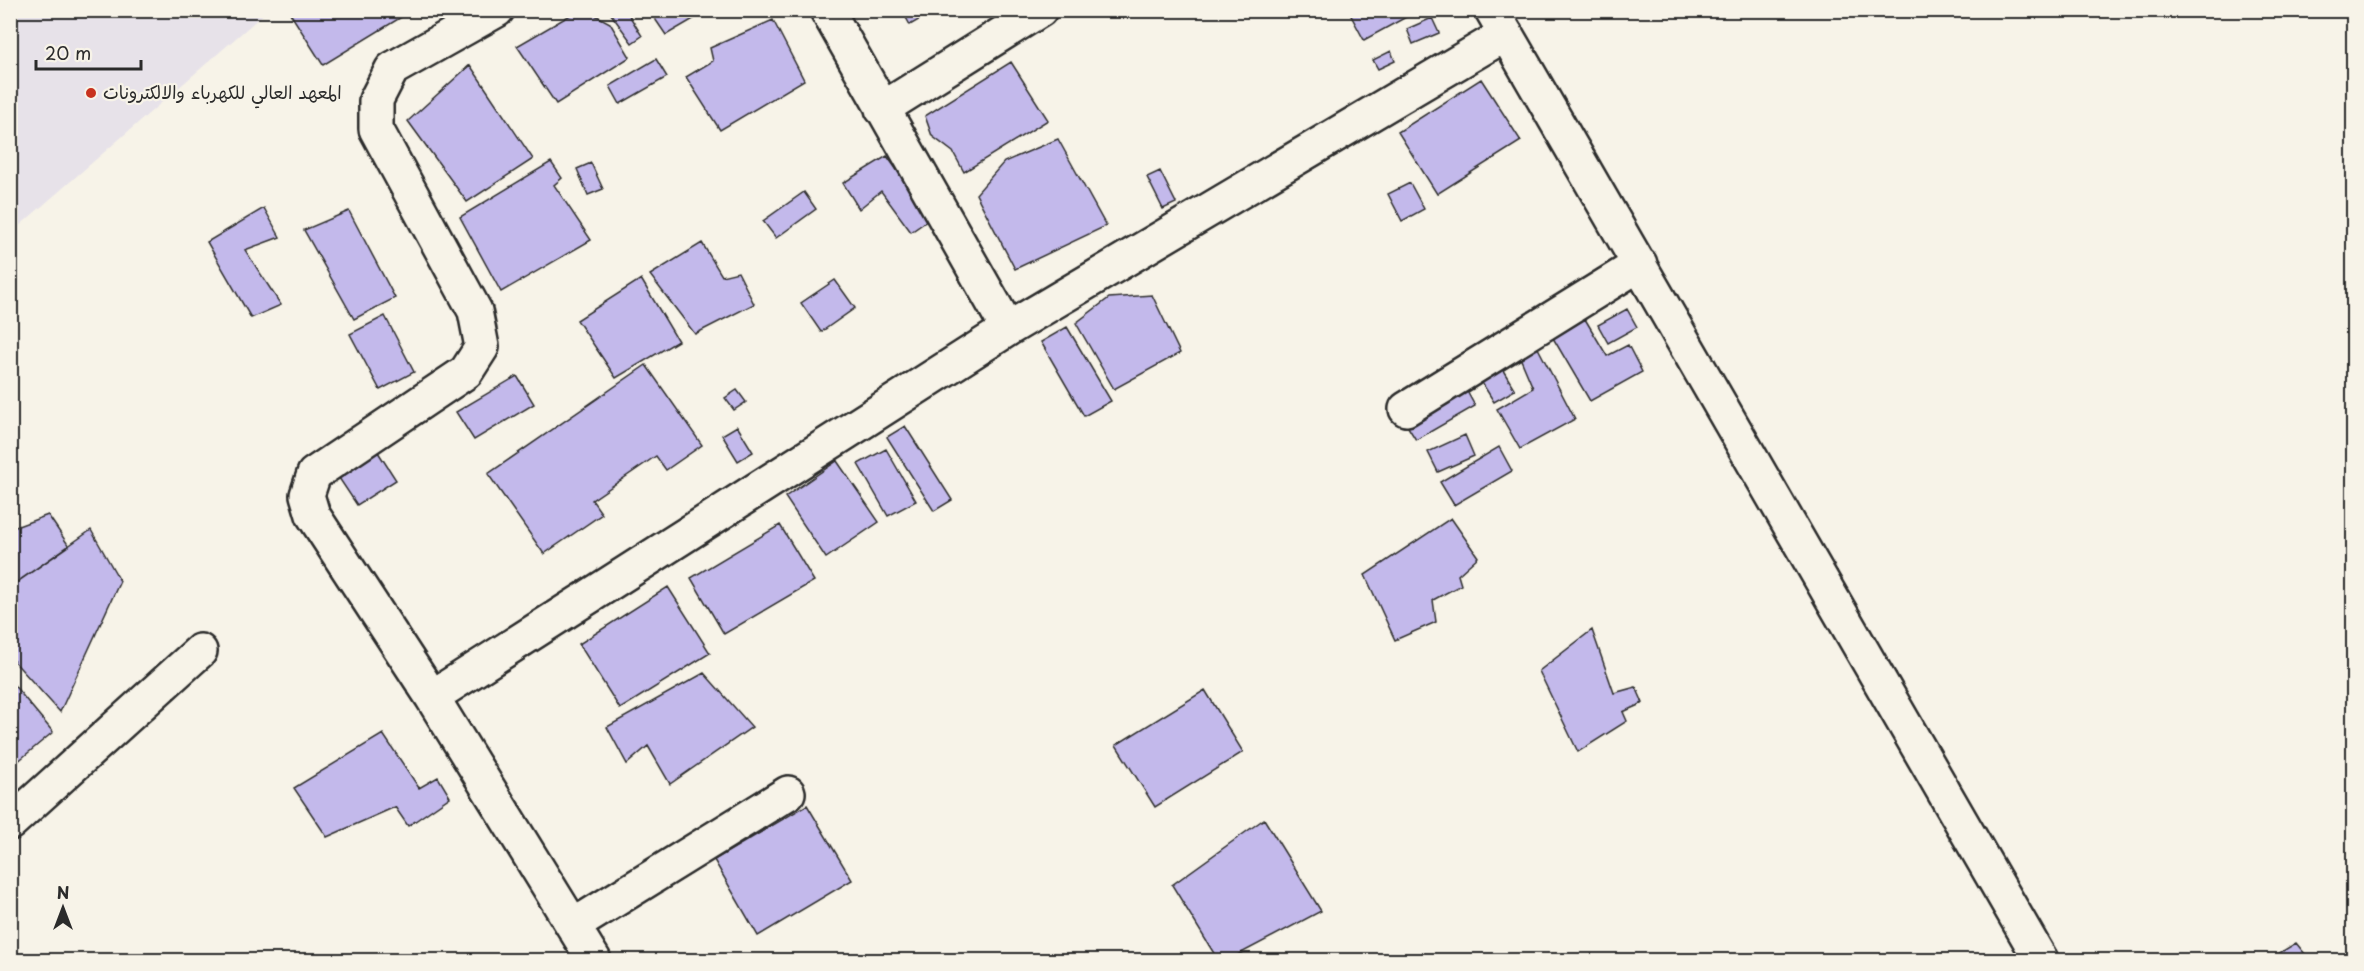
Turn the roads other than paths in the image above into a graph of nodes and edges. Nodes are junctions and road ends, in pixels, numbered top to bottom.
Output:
1 (497, 10) edge
2 (827, 10) edge
3 (1040, 10) edge
4 (1499, 22) edge
5 (882, 109) junction
6 (1640, 264) junction
7 (1008, 329) junction
8 (1406, 409) dead end
9 (200, 651) dead end
10 (432, 697) junction
11 (788, 793) dead end
12 (10, 823) edge
13 (573, 926) junction
14 (594, 960) edge
15 (2041, 960) edge

1 - 10 street
2 - 5 street
3 - 5 street
4 - 6 street
4 - 7 street
5 - 7 street
6 - 8 street
6 - 15 street
7 - 10 street
9 - 12 street
10 - 13 street
11 - 13 street
13 - 14 street

